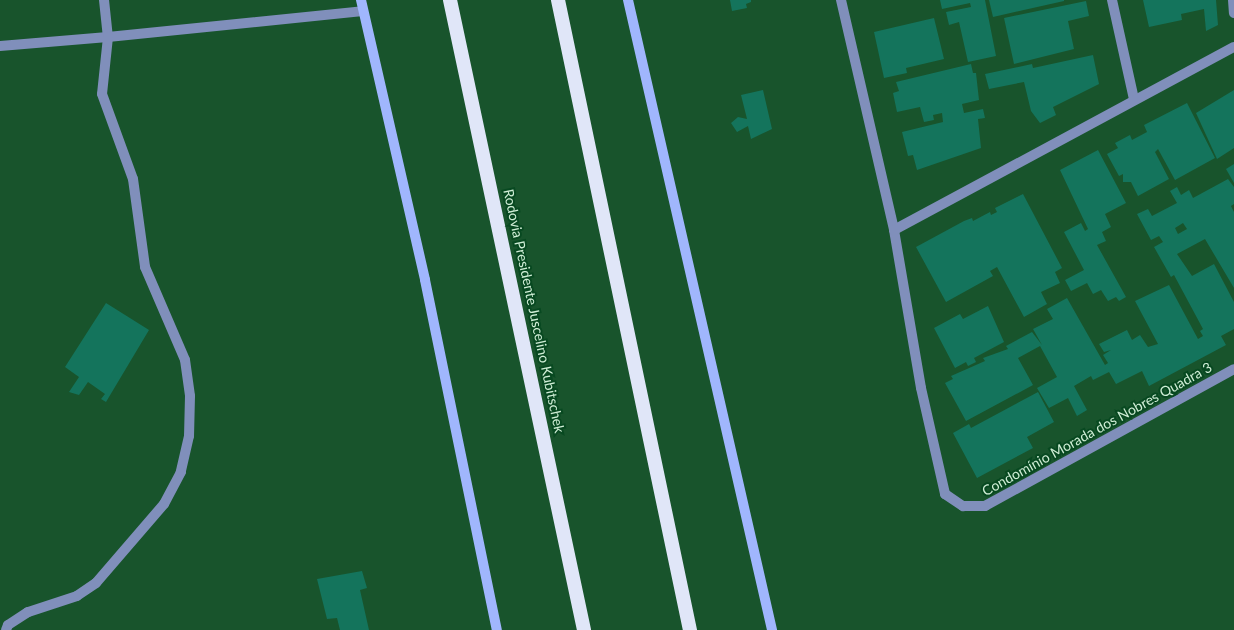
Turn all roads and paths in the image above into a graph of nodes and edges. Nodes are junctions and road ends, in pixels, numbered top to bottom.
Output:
1 (104, 0) edge
2 (361, 0) edge
3 (450, 0) edge
4 (558, 0) edge
5 (628, 0) edge
6 (841, 0) edge
7 (1112, 0) edge
8 (1233, 0) edge
9 (363, 11) junction
10 (1234, 13) edge
11 (108, 37) junction
12 (0, 46) edge
13 (1234, 47) edge
14 (1134, 98) junction
15 (894, 230) junction
16 (1234, 370) edge
17 (577, 595) junction
18 (6, 630) edge
19 (497, 630) edge
20 (575, 630) edge
21 (584, 630) edge
22 (690, 630) edge
23 (772, 630) edge

1 - 11 street
2 - 9 main road
3 - 17 highway, Rodovia Presidente Juscelino Kubitschek
4 - 22 highway
5 - 23 main road
6 - 15 street, Condomínio Morada dos Nobres Quadra 3
7 - 14 street
8 - 10 street
9 - 11 street
9 - 19 main road
11 - 12 street
11 - 18 street
13 - 14 street
14 - 15 street
15 - 16 street, Condomínio Morada dos Nobres Quadra 3
17 - 20 highway
17 - 21 highway, Rodovia Presidente Juscelino Kubitschek

